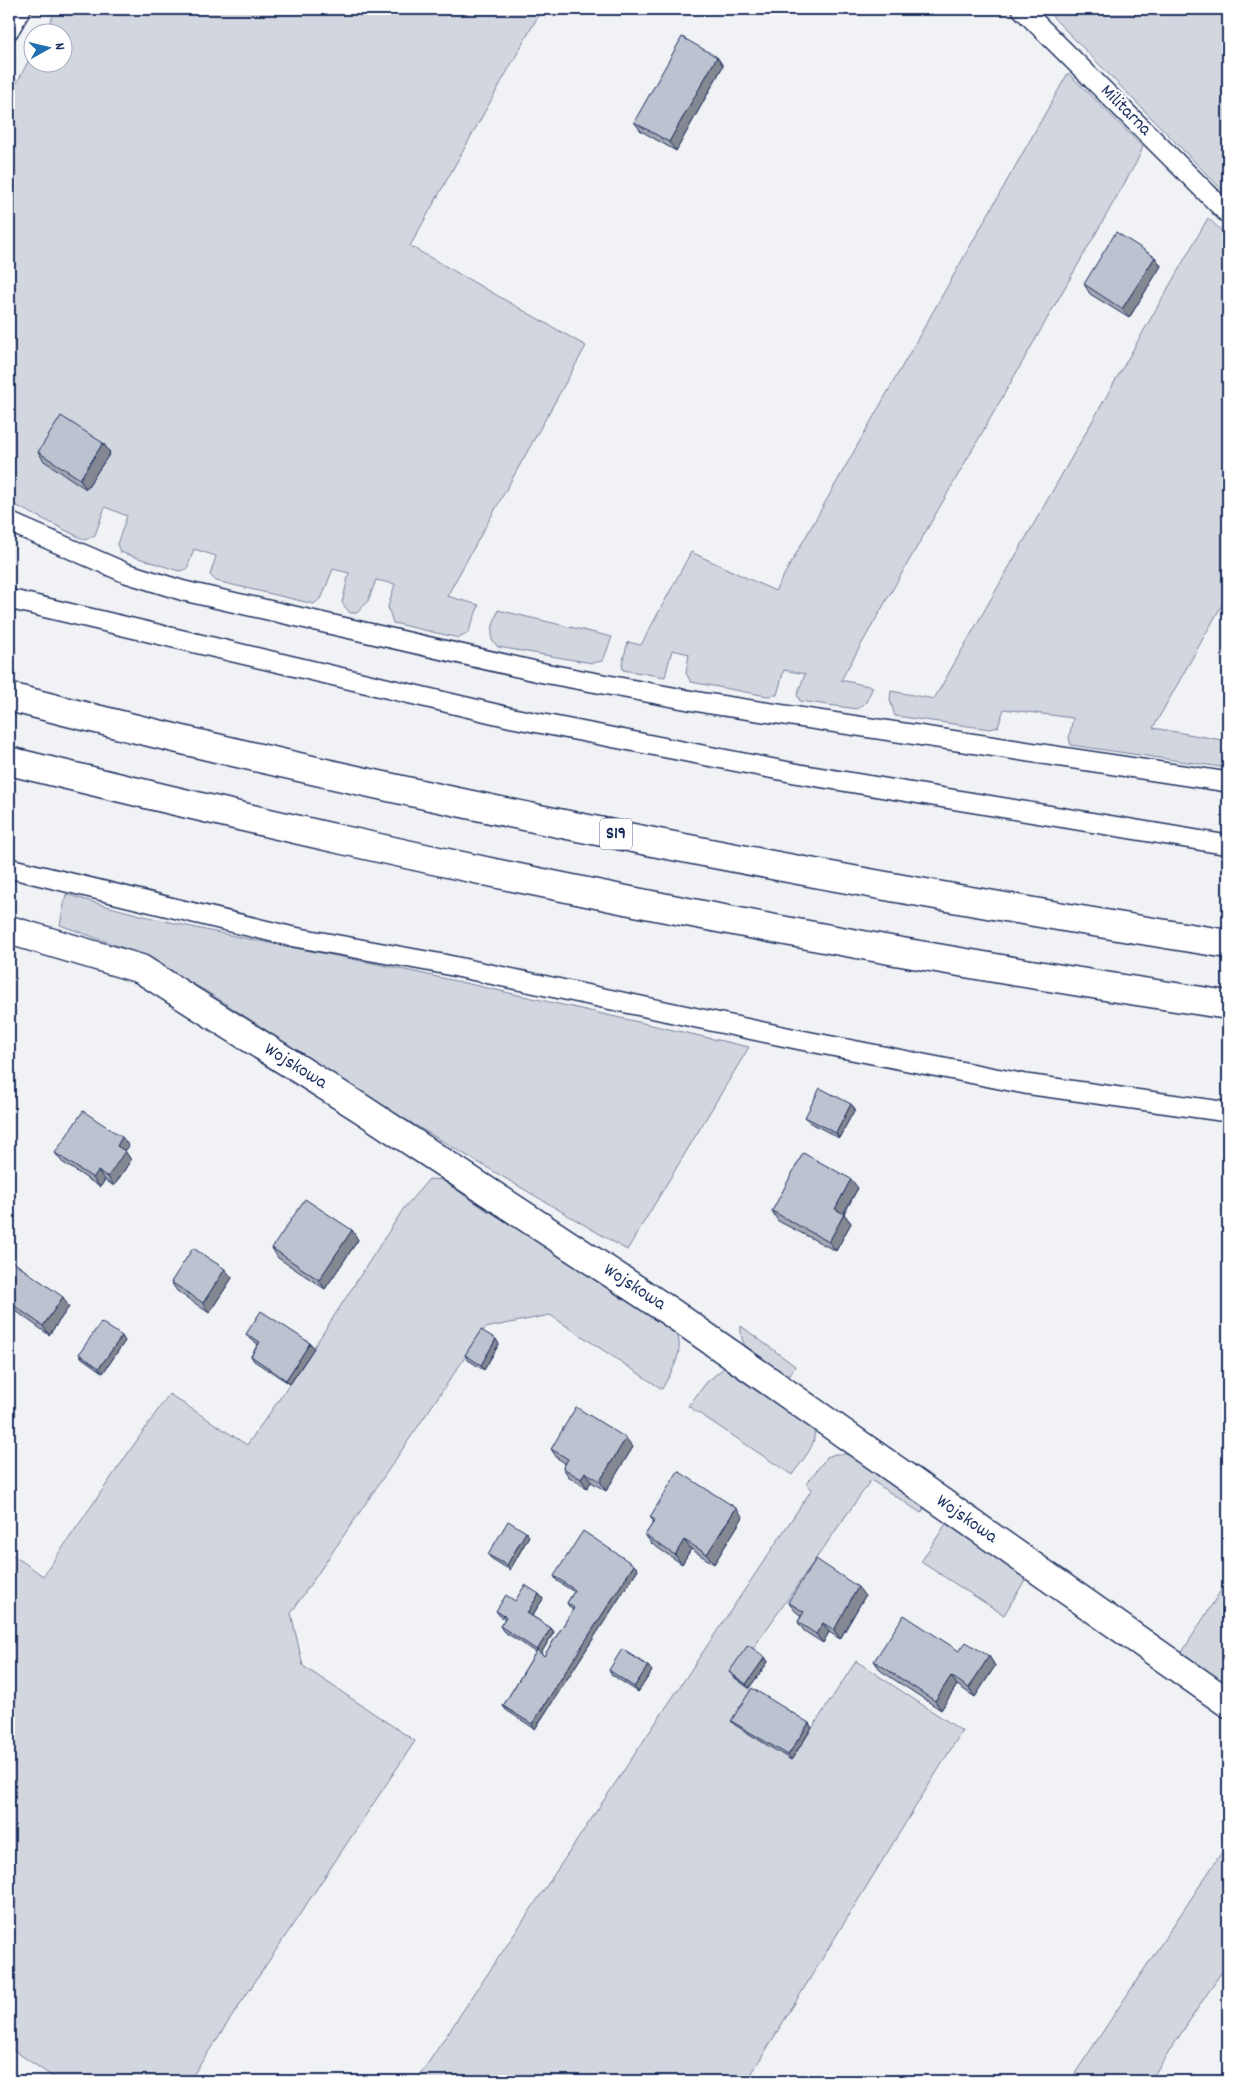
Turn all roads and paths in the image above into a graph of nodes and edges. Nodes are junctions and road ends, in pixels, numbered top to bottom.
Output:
1 (21, 9) edge
2 (1022, 9) edge
3 (9, 30) edge
4 (1228, 214) edge
5 (9, 522) edge
6 (9, 599) edge
7 (9, 697) edge
8 (9, 761) edge
9 (1228, 782) edge
10 (1228, 845) edge
11 (9, 868) edge
12 (9, 930) edge
13 (1228, 944) edge
14 (1228, 1005) edge
15 (1228, 1112) edge
16 (1228, 1703) edge

1 - 3 lane
2 - 4 lane, Militarna
5 - 9 lane
6 - 10 lane
7 - 13 main road, S19
8 - 14 main road
11 - 15 lane
12 - 16 main road, Wojskowa

